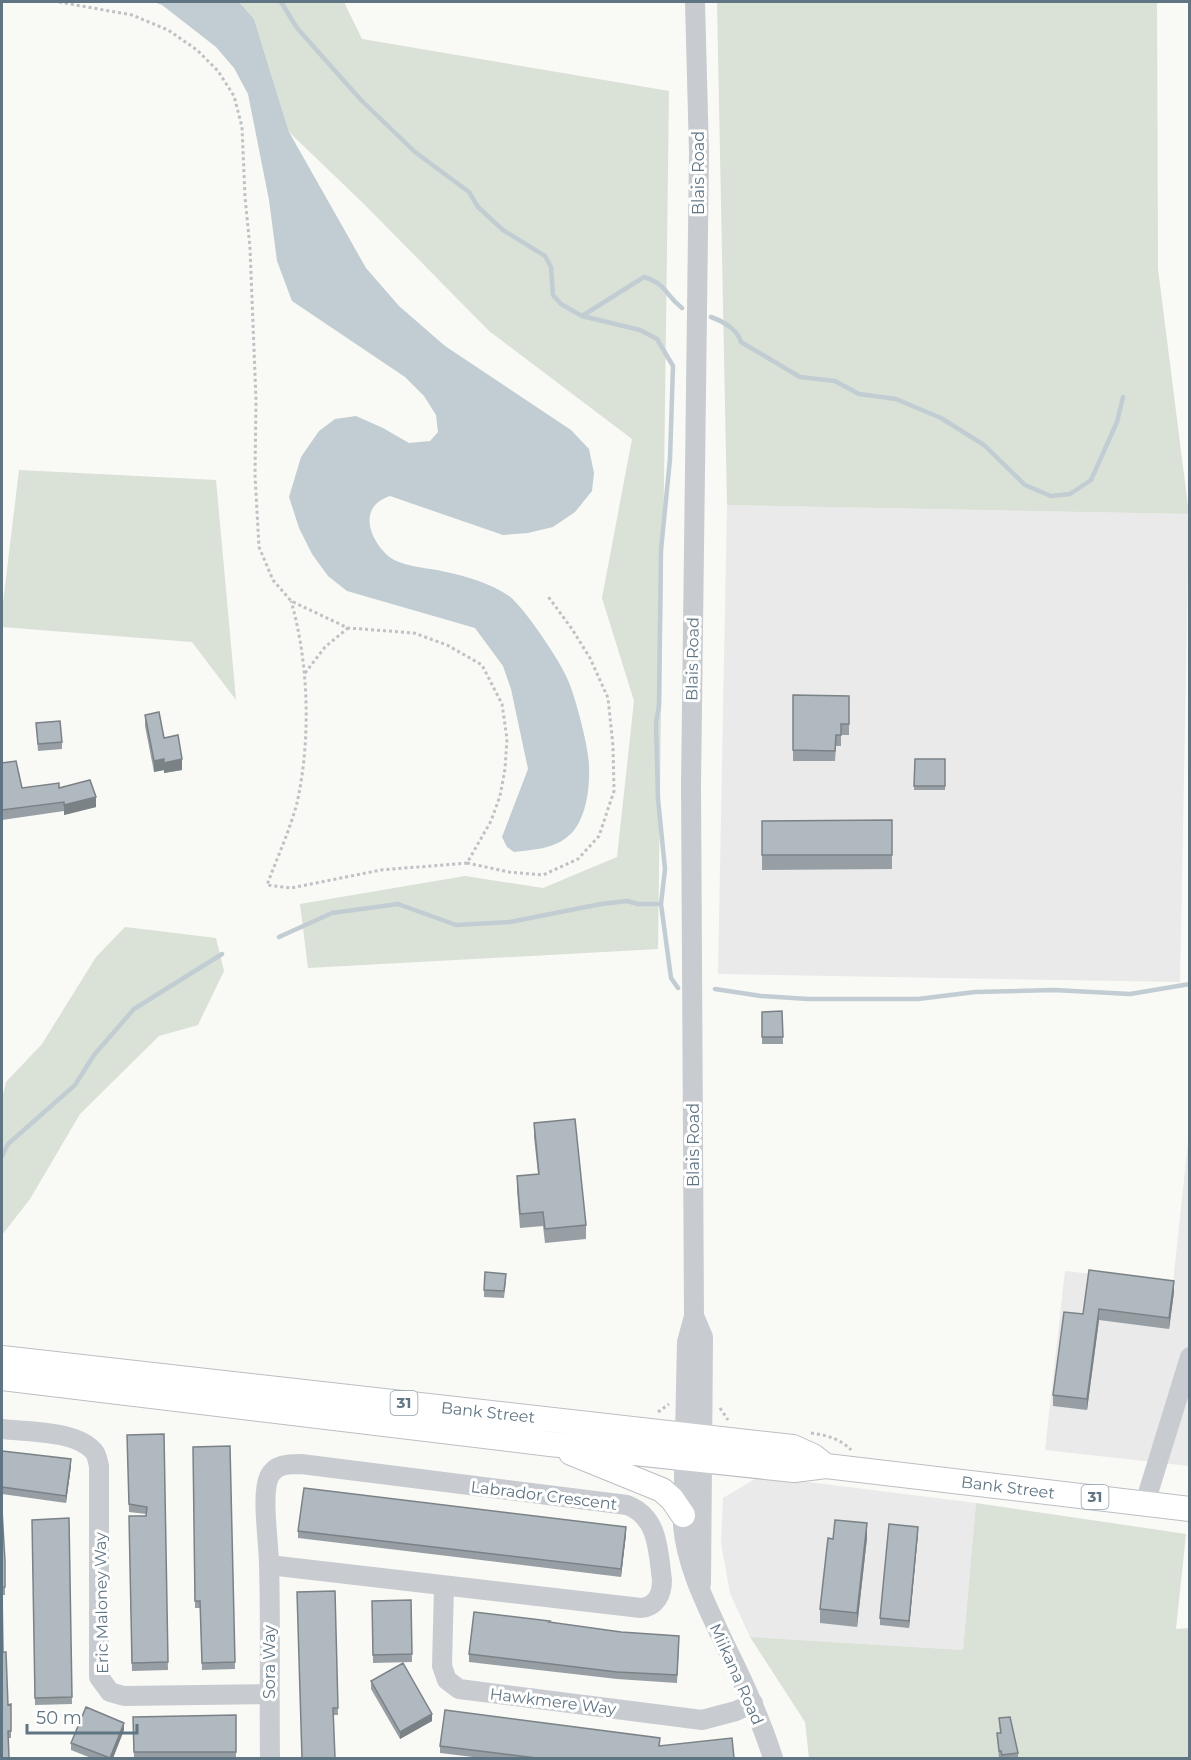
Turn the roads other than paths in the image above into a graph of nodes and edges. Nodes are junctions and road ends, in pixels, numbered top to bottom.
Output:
1 (695, 2) edge
2 (1190, 1357) edge
3 (2, 1358) edge
4 (2, 1378) edge
5 (2, 1429) edge
6 (550, 1444) junction
7 (693, 1447) junction
8 (1145, 1503) junction
9 (1190, 1509) edge
10 (683, 1515) junction
11 (269, 1565) junction
12 (444, 1586) junction
13 (701, 1590) junction
14 (269, 1694) junction
15 (753, 1703) junction
16 (270, 1758) edge
17 (773, 1758) edge

1 - 7 street, Blais Road
2 - 8 street
3 - 7 main road, Bank Street / 31
4 - 6 main road, Bank Street / 31
5 - 14 street, Eric Maloney Way
6 - 7 main road, Bank Street / 31
6 - 10 main road
7 - 8 main road, Bank Street / 31
7 - 10 street, Miikana Road
7 - 13 street, Miikana Road
8 - 9 main road, Bank Street / 31
10 - 13 street, Miikana Road
11 - 12 street, Labrador Crescent
11 - 12 street, Labrador Crescent
11 - 14 street, Sora Way
12 - 15 street, Hawkmere Way
13 - 15 street, Miikana Road
14 - 16 street, Sora Way
15 - 17 street, Miikana Road

